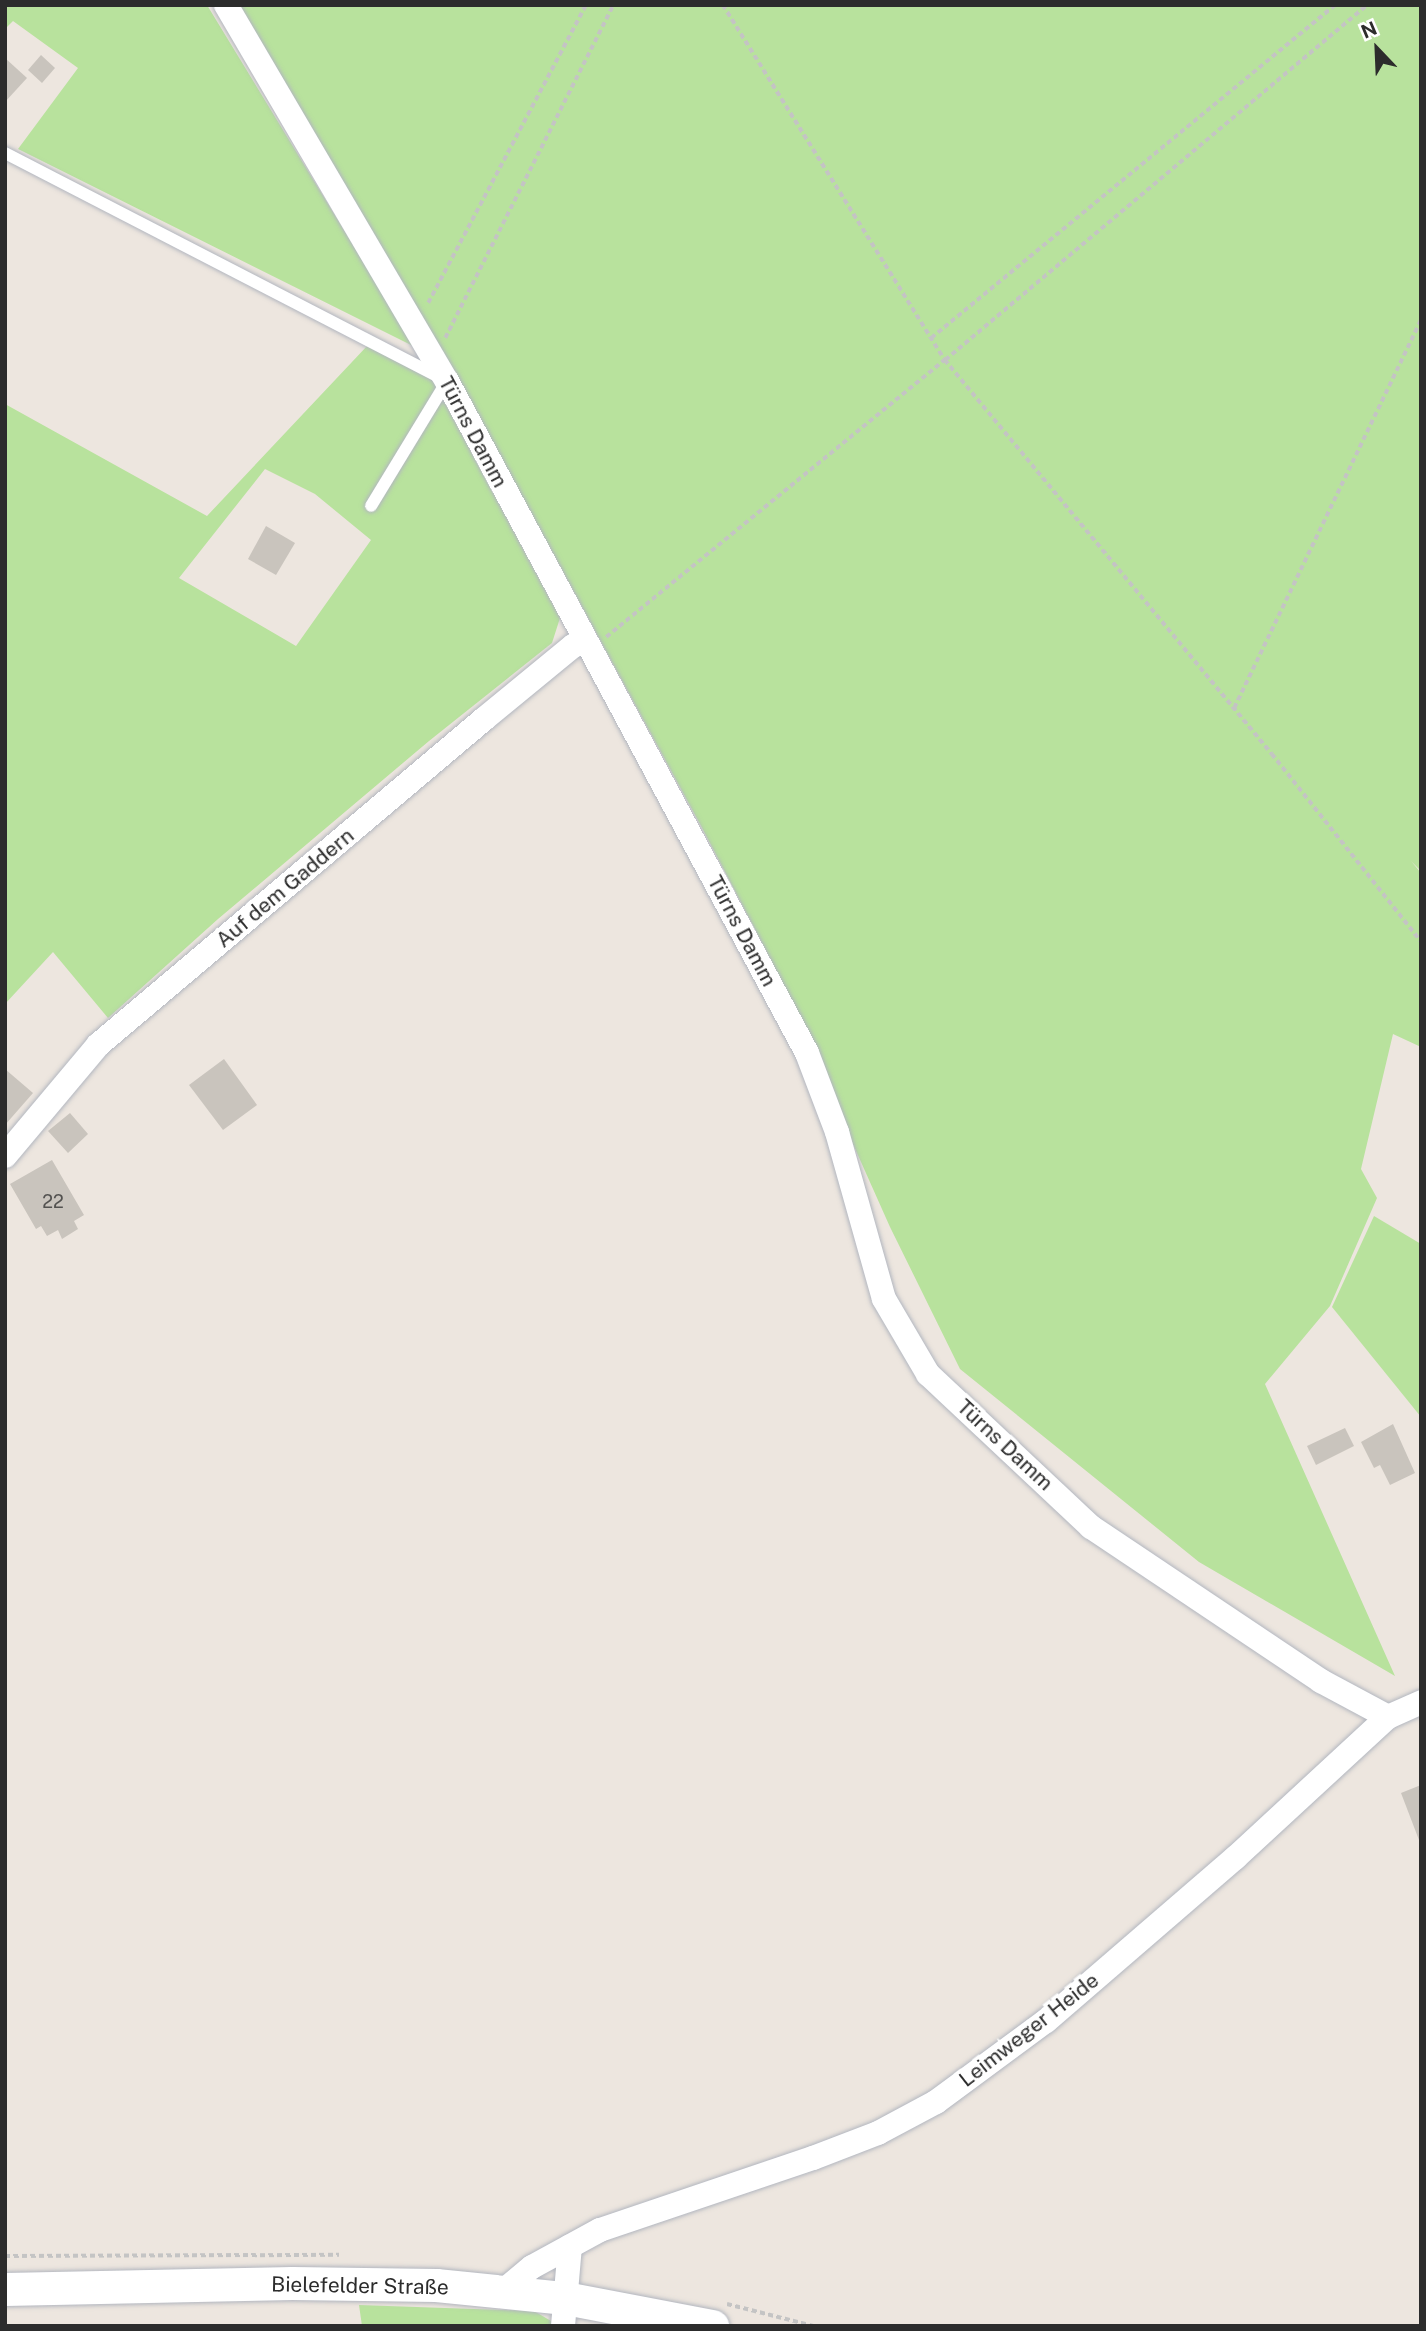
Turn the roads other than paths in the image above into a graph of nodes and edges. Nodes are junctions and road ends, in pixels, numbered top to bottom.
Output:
1 (226, 5) edge
2 (5, 153) edge
3 (447, 381) junction
4 (371, 506) dead end
5 (588, 645) junction
6 (5, 1156) edge
7 (1421, 1702) edge
8 (1388, 1717) junction
9 (570, 2246) junction
10 (5, 2289) edge
11 (502, 2292) junction
12 (564, 2312) edge
13 (712, 2326) edge

1 - 3 street, Türns Damm
2 - 3 lane
3 - 4 lane
3 - 5 street, Türns Damm
5 - 6 street, Auf dem Gaddern
5 - 8 street, Türns Damm
7 - 8 street, Leimweger Heide
8 - 9 street, Leimweger Heide
9 - 11 street, Leimweger Heide
9 - 12 street
10 - 11 main road, Bielefelder Straße
11 - 12 main road, Bielefelder Straße
12 - 13 main road, Bielefelder Straße

